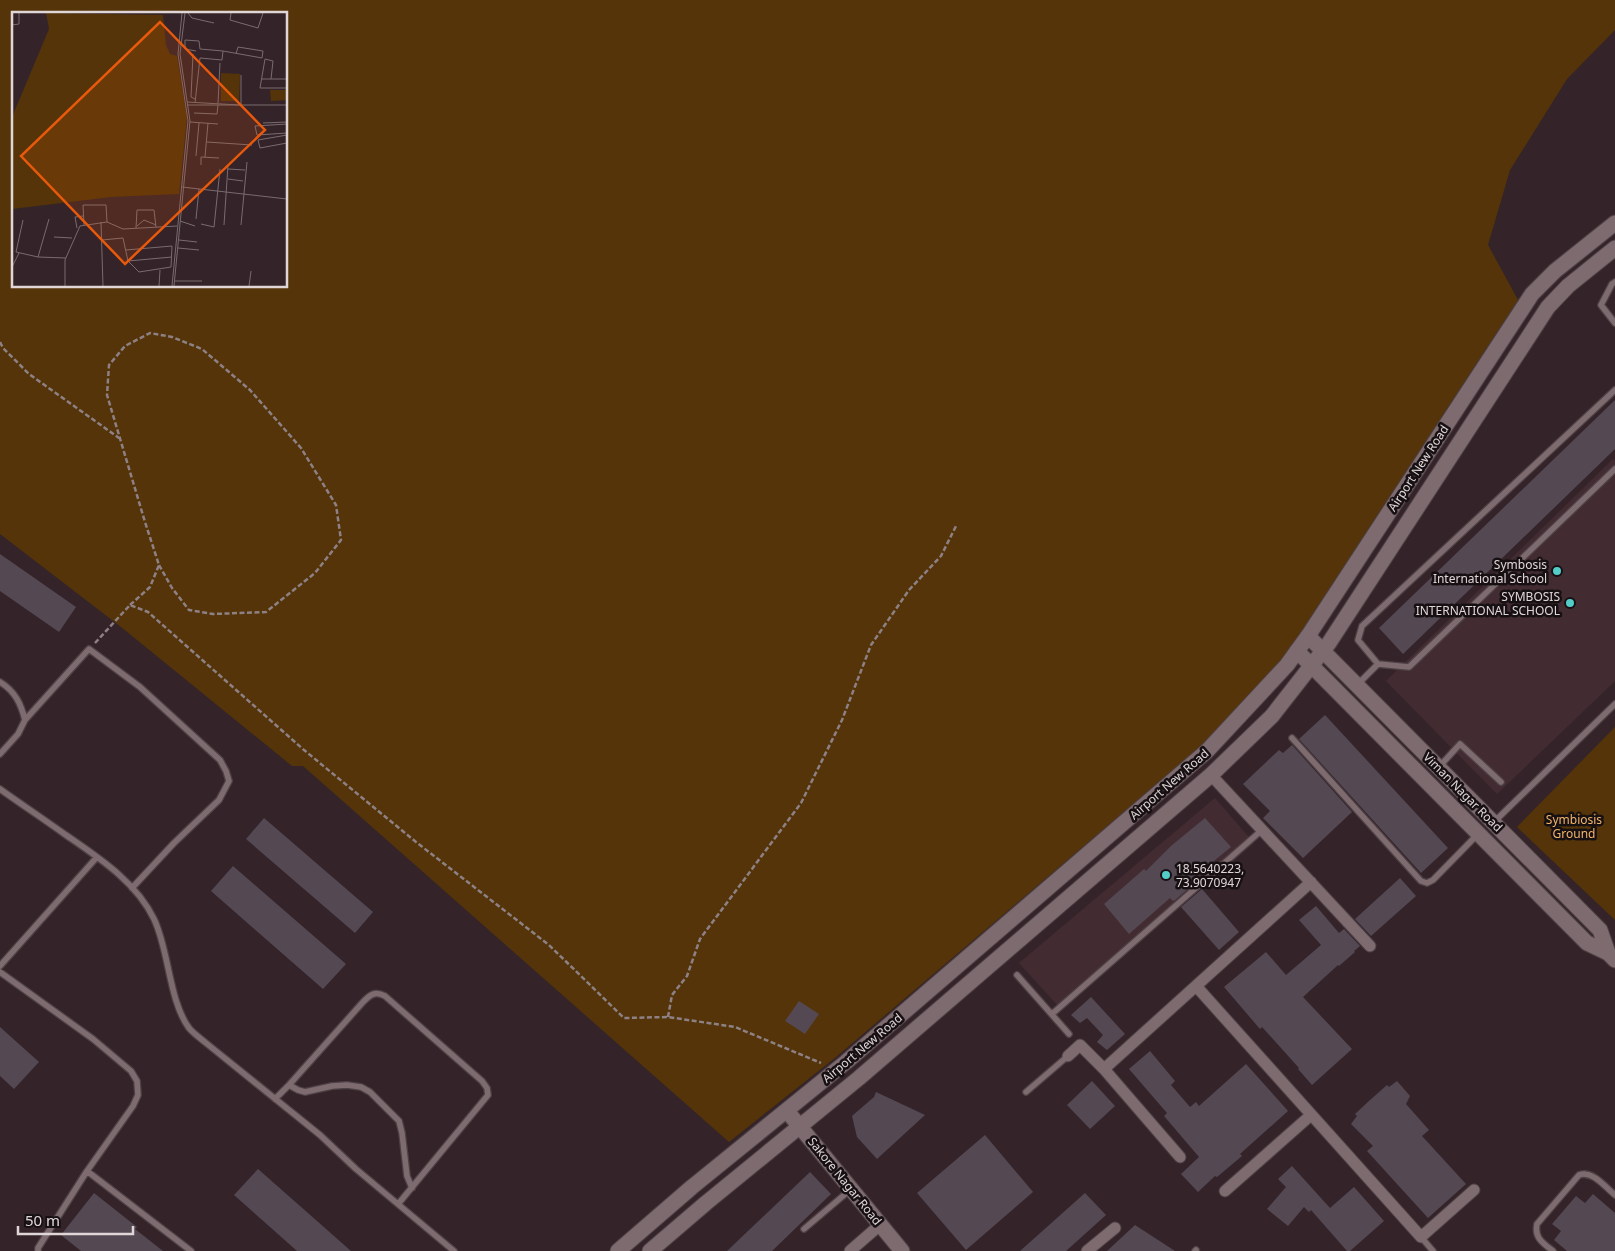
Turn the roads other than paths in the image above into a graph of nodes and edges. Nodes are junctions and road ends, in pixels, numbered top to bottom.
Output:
1 (1615, 223) edge
2 (1615, 248) edge
3 (1615, 282) edge
4 (1615, 323) edge
5 (1615, 390) edge
6 (1615, 469) edge
7 (1308, 636) junction
8 (1297, 651) junction
9 (1323, 651) junction
10 (1378, 664) junction
11 (1312, 666) junction
12 (0, 682) edge
13 (1357, 685) junction
14 (1615, 704) edge
15 (25, 720) junction
16 (1292, 738) dead end
17 (0, 754) edge
18 (1439, 768) junction
19 (1211, 775) junction
20 (1501, 782) dead end
21 (0, 789) edge
22 (1493, 822) junction
23 (1262, 830) junction
24 (1478, 834) junction
25 (97, 857) junction
26 (1310, 882) junction
27 (132, 888) junction
28 (1370, 946) dead end
29 (1612, 956) edge
30 (0, 966) edge
31 (0, 972) edge
32 (1017, 975) dead end
33 (1196, 986) junction
34 (1052, 1014) junction
35 (1069, 1034) dead end
36 (1068, 1056) joint
37 (1104, 1069) junction
38 (289, 1085) junction
39 (1026, 1092) dead end
40 (275, 1099) junction
41 (787, 1111) junction
42 (1311, 1115) junction
43 (800, 1127) junction
44 (1180, 1157) dead end
45 (87, 1171) junction
46 (412, 1188) junction
47 (851, 1189) junction
48 (1474, 1190) dead end
49 (1225, 1191) dead end
50 (1615, 1196) edge
51 (398, 1204) junction
52 (881, 1224) junction
53 (804, 1228) dead end
54 (1115, 1228) dead end
55 (1421, 1238) junction
56 (40, 1250) edge
57 (191, 1251) edge
58 (454, 1251) edge
59 (618, 1251) edge
60 (650, 1251) edge
61 (850, 1251) edge
62 (902, 1251) edge
63 (1087, 1251) edge
64 (1433, 1251) edge
65 (1552, 1251) edge

1 - 7 main road, Airport New Road
2 - 9 main road, Airport New Road
3 - 4 lane
5 - 10 lane
6 - 10 lane
7 - 8 main road, Airport New Road
7 - 9 main road, Viman Nagar Road
8 - 11 main road, Viman Nagar Road
8 - 41 main road, Airport New Road
9 - 11 main road, Airport New Road
9 - 13 main road, Viman Nagar Road
10 - 13 lane
11 - 19 main road, Airport New Road
11 - 24 main road, Viman Nagar Road
12 - 15 lane
13 - 18 main road, Viman Nagar Road
14 - 22 lane
15 - 17 lane
15 - 27 lane
16 - 24 lane
18 - 20 lane
18 - 22 main road, Viman Nagar Road
19 - 23 street
19 - 43 main road, Airport New Road
21 - 25 lane
22 - 29 main road, Viman Nagar Road
23 - 26 street
23 - 34 lane
24 - 29 main road, Viman Nagar Road
25 - 27 lane
25 - 30 lane
26 - 28 street
26 - 33 street
27 - 40 lane
31 - 45 lane
32 - 34 lane
33 - 37 street
33 - 42 street
34 - 35 lane
36 - 37 street
36 - 39 lane
37 - 44 street
38 - 40 lane
38 - 46 lane
38 - 46 lane
40 - 51 lane
41 - 43 main road, Sakore Nagar Road
41 - 59 main road, Airport New Road
42 - 49 street
42 - 55 street
43 - 47 main road, Sakore Nagar Road
43 - 60 main road, Airport New Road
45 - 56 lane
45 - 57 lane
46 - 51 lane
47 - 52 main road, Sakore Nagar Road
47 - 53 lane
48 - 55 street
50 - 65 lane
51 - 58 lane
52 - 61 street
52 - 62 main road, Sakore Nagar Road
54 - 63 street
55 - 64 lane

